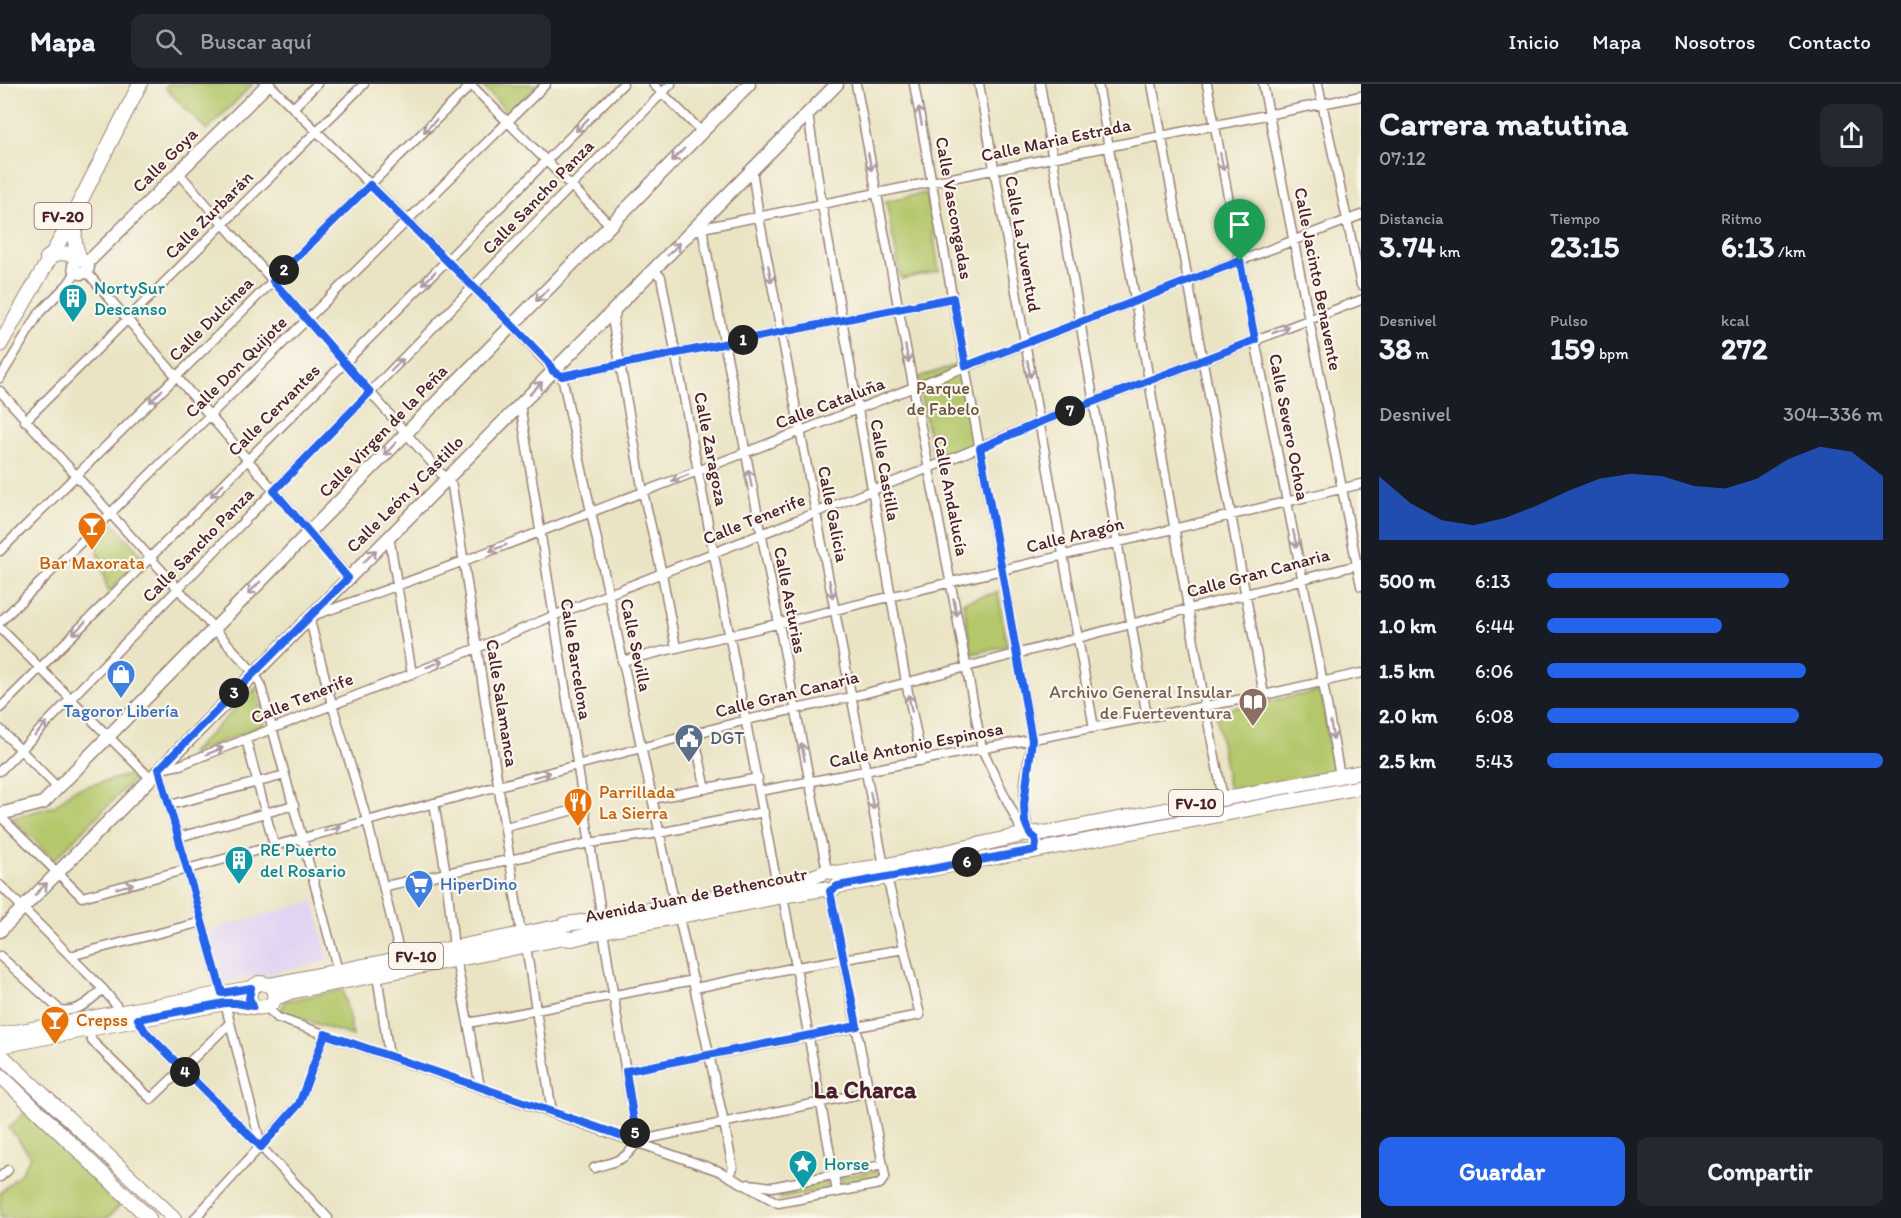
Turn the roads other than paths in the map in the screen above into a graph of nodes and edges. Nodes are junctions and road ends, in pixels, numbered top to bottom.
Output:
1 (140, 84) edge
2 (269, 84) edge
3 (317, 84) edge
4 (364, 84) edge
5 (546, 84) edge
6 (623, 84) edge
7 (653, 84) edge
8 (671, 84) edge
9 (749, 84) edge
10 (837, 84) edge
11 (856, 84) edge
12 (914, 84) edge
13 (979, 84) edge
14 (1040, 84) edge
15 (1098, 84) edge
16 (1152, 84) edge
17 (1207, 84) edge
18 (1263, 84) edge
19 (1318, 84) edge
20 (471, 85) edge
21 (662, 93) junction
22 (1361, 96) edge
23 (1322, 104) junction
24 (293, 108) junction
25 (808, 114) junction
26 (1269, 114) junction
27 (508, 122) junction
28 (1215, 124) junction
29 (316, 131) junction
30 (702, 132) junction
31 (1161, 135) junction
32 (1108, 147) junction
33 (1052, 158) junction
34 (546, 161) junction
35 (752, 169) junction
36 (994, 170) junction
37 (178, 172) junction
38 (92, 173) junction
39 (932, 182) junction
40 (370, 185) junction
41 (571, 186) junction
42 (876, 194) junction
43 (822, 205) junction
44 (1361, 215) edge
45 (759, 217) junction
46 (1347, 220) junction
47 (407, 221) junction
48 (224, 224) junction
49 (610, 225) junction
50 (702, 228) junction
51 (689, 234) junction
52 (63, 235) junction
53 (1293, 240) junction
54 (52, 255) junction
55 (447, 260) junction
56 (1240, 261) junction
57 (78, 263) junction
58 (652, 270) junction
59 (1188, 280) junction
60 (273, 281) junction
61 (1361, 285) edge
62 (473, 287) junction
63 (953, 298) junction
64 (1361, 300) edge
65 (1134, 301) junction
66 (617, 306) junction
67 (899, 310) junction
68 (126, 320) junction
69 (307, 320) junction
70 (1309, 320) junction
71 (842, 321) junction
72 (1080, 321) junction
73 (512, 325) junction
74 (4, 327) edge
75 (781, 333) junction
76 (1255, 340) junction
77 (1024, 343) junction
78 (724, 344) junction
79 (0, 345) edge
80 (676, 353) junction
81 (1202, 360) junction
82 (345, 363) junction
83 (621, 364) junction
84 (966, 366) junction
85 (557, 373) junction
86 (176, 377) junction
87 (0, 378) edge
88 (1149, 381) junction
89 (914, 388) junction
90 (0, 391) edge
91 (370, 392) junction
92 (1093, 402) junction
93 (520, 404) junction
94 (858, 410) junction
95 (209, 416) junction
96 (26, 421) junction
97 (1040, 422) junction
98 (800, 432) junction
99 (406, 433) junction
100 (980, 448) junction
101 (745, 453) junction
102 (247, 460) junction
103 (929, 468) junction
104 (699, 471) junction
105 (76, 476) junction
106 (447, 478) junction
107 (1361, 484) edge
108 (1342, 489) junction
109 (872, 490) junction
110 (274, 491) junction
111 (643, 492) junction
112 (1287, 501) junction
113 (591, 512) junction
114 (816, 512) junction
115 (111, 514) junction
116 (1231, 515) junction
117 (1174, 528) junction
118 (309, 532) junction
119 (539, 532) junction
120 (760, 534) junction
121 (389, 536) junction
122 (1117, 542) junction
123 (0, 551) edge
124 (714, 552) junction
125 (1063, 555) junction
126 (150, 558) junction
127 (463, 562) junction
128 (1359, 564) edge
129 (1002, 570) junction
130 (662, 574) junction
131 (348, 578) junction
132 (1303, 579) junction
133 (951, 582) junction
134 (1361, 586) edge
135 (398, 587) junction
136 (178, 589) junction
137 (1245, 594) junction
138 (609, 595) junction
139 (891, 597) junction
140 (1188, 609) junction
141 (835, 610) junction
142 (553, 616) junction
143 (309, 617) junction
144 (0, 622) edge
145 (1131, 623) junction
146 (779, 624) junction
147 (0, 628) edge
148 (214, 628) junction
149 (730, 635) junction
150 (1077, 638) junction
151 (477, 648) junction
152 (676, 648) junction
153 (1016, 653) junction
154 (622, 661) junction
155 (966, 666) junction
156 (40, 668) junction
157 (254, 673) junction
158 (1361, 673) edge
159 (412, 674) junction
160 (906, 682) junction
161 (1323, 682) junction
162 (1264, 695) junction
163 (851, 697) junction
164 (71, 699) junction
165 (332, 704) junction
166 (1205, 706) junction
167 (0, 708) edge
168 (795, 709) junction
169 (1147, 717) junction
170 (746, 720) junction
171 (273, 728) junction
172 (1094, 728) junction
173 (0, 729) edge
174 (694, 734) junction
175 (108, 736) junction
176 (246, 739) junction
177 (1032, 740) junction
178 (641, 749) junction
179 (982, 749) junction
180 (21, 750) junction
181 (922, 760) junction
182 (576, 766) junction
183 (159, 769) junction
184 (0, 771) edge
185 (866, 771) junction
186 (1361, 772) edge
187 (285, 775) junction
188 (1340, 776) junction
189 (150, 778) junction
190 (758, 778) junction
191 (257, 782) junction
192 (809, 782) junction
193 (498, 786) junction
194 (57, 787) junction
195 (1361, 787) edge
196 (706, 789) junction
197 (760, 791) junction
198 (1223, 798) junction
199 (652, 799) junction
200 (434, 803) junction
201 (170, 805) junction
202 (294, 806) junction
203 (583, 808) junction
204 (764, 812) junction
205 (266, 813) junction
206 (0, 815) edge
207 (367, 820) junction
208 (505, 827) junction
209 (659, 833) junction
210 (1026, 835) junction
211 (178, 837) junction
212 (302, 838) junction
213 (589, 843) junction
214 (274, 845) junction
215 (1029, 851) junction
216 (510, 861) junction
217 (187, 869) junction
218 (58, 872) junction
219 (886, 872) junction
220 (446, 874) junction
221 (829, 881) junction
222 (0, 885) edge
223 (384, 886) junction
224 (780, 890) junction
225 (22, 907) junction
226 (678, 911) junction
227 (202, 922) junction
228 (602, 925) junction
229 (0, 931) edge
230 (524, 940) junction
231 (904, 949) junction
232 (455, 954) junction
233 (0, 956) edge
234 (70, 956) junction
235 (401, 959) junction
236 (844, 959) junction
237 (797, 967) junction
238 (338, 971) junction
239 (377, 974) junction
240 (695, 984) junction
241 (268, 985) junction
242 (251, 988) junction
243 (103, 989) junction
244 (614, 995) junction
245 (223, 998) junction
246 (265, 1004) junction
247 (536, 1010) junction
248 (115, 1013) junction
249 (138, 1019) junction
250 (230, 1023) junction
251 (468, 1023) junction
252 (857, 1026) junction
253 (88, 1029) junction
254 (325, 1034) junction
255 (0, 1035) edge
256 (810, 1035) junction
257 (15, 1043) junction
258 (0, 1046) edge
259 (0, 1054) edge
260 (708, 1054) junction
261 (389, 1056) junction
262 (182, 1069) junction
263 (626, 1071) junction
264 (0, 1075) edge
265 (32, 1083) junction
266 (480, 1087) junction
267 (869, 1092) junction
268 (821, 1103) junction
269 (552, 1112) junction
270 (724, 1123) junction
271 (637, 1141) junction
272 (261, 1147) junction
273 (883, 1165) junction
274 (594, 1168) dead end
275 (8, 1170) dead end
276 (834, 1175) junction
277 (730, 1176) junction
278 (0, 1177) edge
279 (743, 1183) junction
280 (837, 1192) junction
281 (149, 1218) edge
282 (174, 1218) edge
283 (195, 1218) edge
284 (328, 1218) edge

1 - 38 main road, FV-20
2 - 24 street
2 - 37 street, Calle Goya
3 - 24 street
4 - 29 street, Calle Zurbarán
5 - 27 street, Calle Don Quijote
6 -> 34 street, Calle Cervantes
7 - 21 street
8 - 21 street, Calle Sancho Panza
9 - 30 street, Calle Virgen de la Peña
10 - 25 street, Calle León y Castillo
11 -> 42 street, Calle Andalucía
39 -> 12 street, Calle Vascongadas
13 - 36 street, Calle La Juventud
14 - 33 street
15 - 32 street
16 - 31 street
17 - 28 street, Calle Severo Ochoa
18 - 26 street, Calle Jacinto Benavente
19 - 23 street
20 - 27 street
20 -> 40 street, Calle Dulcinea
21 - 30 street
21 - 41 street, Calle Sancho Panza
22 - 23 street, Calle Maria Estrada
23 - 26 street, Calle Maria Estrada
23 - 46 street
24 - 29 street
25 - 35 street, Calle León y Castillo
25 - 43 street, Calle Castilla
26 - 28 street, Calle Maria Estrada
26 - 53 street, Calle Jacinto Benavente
27 - 34 street
27 - 47 street, Calle Don Quijote
28 - 31 street, Calle Maria Estrada
28 -> 56 street, Calle Severo Ochoa
29 - 40 street
29 - 48 street, Calle Zurbarán
30 -> 49 street, Calle Virgen de la Peña
31 - 32 street, Calle Maria Estrada
31 - 59 street
32 - 33 street, Calle Maria Estrada
32 - 65 street
33 - 36 street, Calle Maria Estrada
33 - 72 street
34 - 41 street
34 - 55 street, Calle Cervantes
35 - 45 street, Calle Galicia
35 - 51 street, Calle León y Castillo
36 - 39 street, Calle Maria Estrada
36 - 77 street, Calle La Juventud
37 - 48 street
37 - 57 street, Calle Goya
38 - 52 main road, FV-20
38 - 57 main road
38 - 74 main road, FV-20
39 - 42 street, Calle Maria Estrada
39 - 63 street, Calle Vascongadas
40 - 47 street
40 - 60 street, Calle Dulcinea
41 - 49 street
41 - 62 street, Calle Sancho Panza
42 - 43 street, Calle Maria Estrada
42 - 67 street, Calle Andalucía
43 - 45 street, Calle Maria Estrada
43 - 71 street, Calle Castilla
44 - 46 street, Calle Cataluña
45 - 50 street, Calle Maria Estrada
45 -> 75 street, Calle Galicia
46 - 53 street, Calle Cataluña
46 - 61 street
47 - 55 street
47 - 69 street, Calle Don Quijote
48 - 60 street
48 - 68 street, Calle Zurbarán
49 -> 73 street, Calle Virgen de la Peña
50 - 51 street, Calle Maria Estrada
50 - 78 street, Calle Asturias
58 -> 51 street, Calle León y Castillo
52 - 54 main road, FV-20
52 - 57 main road
53 - 56 street, Calle Cataluña
53 - 70 street, Calle Jacinto Benavente
54 - 57 main road
54 - 74 main road
55 - 62 street
55 -> 82 street, Calle Cervantes
56 - 59 street, Calle Cataluña
56 - 76 street, Calle Severo Ochoa
57 - 68 street
57 - 74 main road
57 - 87 street
58 - 66 street, Calle León y Castillo
58 - 80 street, Calle Zaragoza
59 - 65 street, Calle Cataluña
59 - 81 street
60 - 69 street
60 - 86 street, Calle Dulcinea
62 - 73 street
91 -> 62 street, Calle Sancho Panza
63 - 67 street
63 - 84 street, Calle Vascongadas
64 - 70 street, Calle Tenerife
65 - 72 street, Calle Cataluña
65 - 88 street
66 - 83 street
66 - 85 street, Calle León y Castillo
67 - 71 street
67 -> 89 street, Calle Andalucía
68 - 86 street
68 - 96 street, Calle Zurbarán
69 - 82 street
69 - 95 street, Calle Don Quijote
76 -> 70 street, Calle Tenerife
70 - 108 street, Calle Jacinto Benavente
71 - 75 street
71 - 94 street, Calle Castilla
72 - 77 street, Calle Cataluña
72 - 92 street
73 - 85 street
73 - 99 street, Calle Virgen de la Peña
74 - 79 main road, FV-20
75 - 78 street
75 - 98 street, Calle Galicia
76 - 81 street, Calle Tenerife
76 - 112 street, Calle Severo Ochoa
77 - 84 street, Calle Cataluña
77 -> 97 street, Calle La Juventud
78 - 80 street
78 - 101 street, Calle Asturias
80 - 83 street
80 - 104 street, Calle Zaragoza
81 - 88 street, Calle Tenerife
81 - 116 street
82 - 91 street
82 - 102 street, Calle Cervantes
83 - 85 street
83 - 111 street
84 - 89 street, Calle Cataluña
84 - 100 street, Calle Vascongadas
93 -> 85 street, Calle León y Castillo
85 - 113 street, Calle Sevilla
86 - 95 street
86 -> 105 street, Calle Dulcinea
88 - 92 street, Calle Tenerife
88 - 117 street
89 - 94 street, Calle Cataluña
89 - 103 street, Calle Andalucía
90 - 96 street
91 - 99 street
91 - 110 street, Calle Sancho Panza
92 - 97 street, Calle Tenerife
92 - 122 street
93 - 106 street, Calle León y Castillo
93 - 119 street, Calle Barcelona
94 - 98 street, Calle Cataluña
94 - 109 street, Calle Castilla
95 - 102 street
95 - 115 street, Calle Don Quijote
96 - 105 street
97 - 100 street, Calle Tenerife
97 - 125 street, Calle La Juventud
98 - 101 street, Calle Cataluña
98 - 114 street, Calle Galicia
99 - 106 street
99 -> 118 street, Calle Virgen de la Peña
100 - 103 street, Calle Tenerife
100 - 129 street, Calle Vascongadas
101 - 104 street, Calle Cataluña
120 -> 101 street, Calle Asturias
102 - 110 street
102 -> 126 street, Calle Cervantes
103 - 109 street, Calle Tenerife
103 - 133 street, Calle Andalucía
104 -> 111 street, Calle Cataluña
104 - 124 street, Calle Zaragoza
105 - 115 street
105 - 123 street, Calle Dulcinea
106 - 121 street, Calle León y Castillo
106 - 127 street, Calle Salamanca
107 - 108 street, Calle Aragón
108 - 112 street, Calle Aragón
108 - 128 street, Calle Jacinto Benavente
109 - 114 street, Calle Tenerife
109 - 139 street, Calle Castilla
110 - 118 street
110 - 136 street, Calle Sancho Panza
111 - 113 street, Calle Cataluña
111 - 130 street
112 - 116 street, Calle Aragón
112 -> 132 street, Calle Severo Ochoa
113 - 119 street, Calle Cataluña
113 - 138 street, Calle Sevilla
114 - 120 street, Calle Tenerife
114 -> 141 street, Calle Galicia
115 - 126 street
115 - 144 street, Calle Don Quijote
116 - 117 street, Calle Aragón
116 - 137 street
117 - 122 street, Calle Aragón
117 - 140 street
118 - 131 street
118 -> 148 street, Calle Virgen de la Peña
119 -> 127 street, Calle Cataluña
119 - 142 street, Calle Barcelona
120 - 124 street, Calle Tenerife
120 - 146 street, Calle Asturias
131 -> 121 street, Calle León y Castillo
121 - 135 street
122 - 125 street, Calle Aragón
122 - 145 street
124 - 130 street, Calle Tenerife
124 - 149 street, Calle Zaragoza
125 - 129 street, Calle Aragón
125 - 150 street, Calle La Juventud
126 - 136 street
126 -> 156 street, Calle Cervantes
127 - 135 street, Calle Cataluña
127 - 151 street, Calle Salamanca
128 - 132 street, Calle Gran Canaria
128 - 134 street, Calle Jacinto Benavente
129 - 133 street, Calle Aragón
129 - 153 street, Calle Vascongadas
130 - 138 street, Calle Tenerife
130 - 152 street
131 - 143 street, Calle León y Castillo
132 - 137 street, Calle Gran Canaria
132 - 161 street, Calle Severo Ochoa
133 - 139 street, Calle Aragón
133 -> 155 street, Calle Andalucía
135 - 143 street, Calle Cataluña
135 - 159 street
136 - 148 street
136 - 164 street, Calle Sancho Panza
137 - 140 street, Calle Gran Canaria
137 - 162 street
138 - 142 street, Calle Tenerife
138 - 154 street, Calle Sevilla
139 - 141 street, Calle Aragón
139 - 160 street, Calle Castilla
140 - 145 street, Calle Gran Canaria
140 - 166 street
141 - 146 street, Calle Aragón
141 - 163 street, Calle Galicia
142 - 151 street, Calle Tenerife
142 - 182 street, Calle Barcelona
143 - 157 street, Calle León y Castillo
143 - 165 street
145 - 150 street, Calle Gran Canaria
145 - 169 street
146 - 149 street, Calle Aragón
146 - 168 street, Calle Asturias
147 - 156 street
148 - 157 street
148 - 175 street, Calle Virgen de la Peña
149 - 152 street, Calle Aragón
149 - 170 street, Calle Zaragoza
150 - 153 street, Calle Gran Canaria
150 - 172 street, Calle La Juventud
159 -> 151 street, Calle Tenerife
151 - 193 street, Calle Salamanca
152 - 154 street, Calle Aragón
153 - 155 street, Calle Gran Canaria
153 - 177 street, Calle Vascongadas
154 - 178 street, Calle Sevilla
155 - 160 street, Calle Gran Canaria
155 - 179 street, Calle Andalucía
156 - 164 street
156 - 167 street, Calle Cervantes
157 - 171 street
157 - 183 street, Calle León y Castillo
158 - 161 street, Calle Antonio Espinosa
159 - 165 street, Calle Tenerife
160 - 163 street, Calle Gran Canaria
181 -> 160 street, Calle Castilla
161 - 162 street, Calle Antonio Espinosa
161 -> 188 street, Calle Severo Ochoa
162 - 166 street, Calle Antonio Espinosa
163 - 168 street, Calle Gran Canaria
163 - 185 street, Calle Galicia
164 - 175 street
180 -> 164 street, Calle Sancho Panza
165 - 171 street, Calle Tenerife
165 - 207 street
166 - 169 street, Calle Antonio Espinosa
166 - 198 street
168 - 170 street, Calle Gran Canaria
192 -> 168 street, Calle Asturias
169 - 172 street, Calle Antonio Espinosa
170 - 174 street, Calle Gran Canaria
170 - 190 street, Calle Zaragoza
171 - 176 street, Calle Tenerife
171 - 187 street
172 - 177 street, Calle Antonio Espinosa
173 - 180 street
174 - 178 street, Calle Gran Canaria
174 - 196 street
175 - 189 street
175 - 194 street, Calle Virgen de la Peña
183 -> 176 street, Calle Tenerife
176 - 191 street
177 - 179 street, Calle Antonio Espinosa
177 - 210 street, Calle Vascongadas
178 - 182 street, Calle Gran Canaria
178 - 199 street, Calle Sevilla
179 - 181 street, Calle Antonio Espinosa
179 - 210 street, Calle Andalucía
180 - 184 street, Calle Sancho Panza
180 - 194 street
181 - 185 street, Calle Antonio Espinosa
193 -> 182 street, Calle Gran Canaria
182 - 203 street, Calle Barcelona
183 - 189 street, Calle León y Castillo
183 - 201 street
185 - 192 street, Calle Antonio Espinosa
185 -> 219 street, Calle Galicia
186 - 188 main road, FV-10
187 - 191 street
187 - 202 street
188 - 198 main road, FV-10
189 - 218 street, Calle León y Castillo
190 - 196 street
190 - 197 street, Calle Zaragoza
191 - 201 street
191 - 205 street
192 - 197 street, Calle Antonio Espinosa
192 - 221 street, Calle Asturias
193 - 200 street, Calle Gran Canaria
193 - 208 street, Calle Salamanca
194 - 206 street, Calle Virgen de la Peña
195 - 215 main road, FV-10
196 - 199 street
197 - 204 street, Calle Zaragoza
198 - 210 main road, FV-10
199 - 209 street, Calle Sevilla
200 - 207 street, Calle Gran Canaria
200 - 220 street
201 - 211 street
202 - 205 street
202 - 212 street
203 - 208 street
203 - 213 street, Calle Barcelona
204 - 209 street
204 - 224 street, Calle Zaragoza
205 - 211 street
205 - 214 street
206 - 218 street
212 -> 207 street, Calle Gran Canaria
207 - 223 street
208 - 216 street, Calle Salamanca
209 - 213 street
209 - 226 street, Calle Sevilla
210 - 215 main road
210 - 219 main road, FV-10
211 - 217 street
212 - 214 street, Calle Gran Canaria
212 - 238 street
213 - 216 street
213 - 228 street, Calle Barcelona
214 - 217 street, Calle Gran Canaria
215 - 219 main road, FV-10
216 - 220 street
216 - 230 street, Calle Salamanca
218 -> 217 street, Calle Gran Canaria
217 - 227 street
225 -> 218 street, Calle León y Castillo
219 - 221 main road, FV-10
219 - 231 street, Calle Galicia
220 - 223 street
220 - 232 street
221 - 224 main road, Avenida Juan de Bethencoutr / FV-10
221 - 236 street, Calle Asturias
222 - 225 street
223 - 235 street
224 - 226 main road, Avenida Juan de Bethencoutr / FV-10
224 - 237 street, Calle Zaragoza
225 - 229 street, Calle León y Castillo
225 - 234 street
226 - 228 main road, Avenida Juan de Bethencoutr / FV-10
226 - 240 street, Calle Sevilla
227 - 234 street
227 - 245 street
228 - 230 main road, Avenida Juan de Bethencoutr / FV-10
228 - 244 street, Calle Barcelona
230 - 232 main road, FV-10
230 - 247 street, Calle Salamanca
231 - 236 street
231 - 252 street, Calle Galicia
232 - 235 main road, FV-10
232 - 239 main road, FV-10
232 - 251 street
233 - 243 street
234 - 243 street
235 - 238 main road, FV-10
236 - 237 street
236 - 252 street, Calle Asturias
237 - 240 street
237 - 256 street, Calle Zaragoza
238 - 241 main road, FV-10
239 - 246 main road, FV-10
239 - 261 street
240 - 244 street
240 - 260 street, Calle Sevilla
241 - 242 main road, FV-10
241 - 246 main road
242 - 245 main road, FV-10
242 - 246 main road
243 - 248 street
244 - 247 street
244 - 263 street, Calle Barcelona
245 - 246 main road, FV-10
245 - 248 main road, FV-10
245 - 249 main road, FV-10
245 - 250 street
246 - 254 street
247 - 251 street
247 - 269 street, Calle Salamanca
248 - 255 main road, FV-10
249 - 253 main road, FV-10
249 - 262 street
250 - 262 street
250 - 272 street
251 - 266 street
252 - 256 street
252 - 267 street, Calle Asturias
253 - 257 main road, FV-10
253 - 262 street
254 - 261 street
254 - 272 street
256 - 260 street
256 - 268 street, Calle Zaragoza
257 - 258 main road, FV-10
257 - 265 main road
259 - 265 main road
260 - 263 street
260 - 270 street, Calle Sevilla
261 - 266 street
262 - 272 street
263 - 271 street, Calle Barcelona
264 - 281 main road
265 - 282 main road
266 - 269 street
267 - 268 street
267 - 273 street, Calle Asturias
268 - 270 street
268 - 276 street, Calle Zaragoza
269 - 271 street
270 - 271 street
270 - 277 street, Calle Sevilla
271 - 274 street
271 - 277 street
272 - 283 street
272 - 284 street
273 - 276 street
273 - 280 street
275 - 278 street
276 - 279 street
276 - 280 street, Calle Zaragoza
277 - 279 street
279 - 280 street

